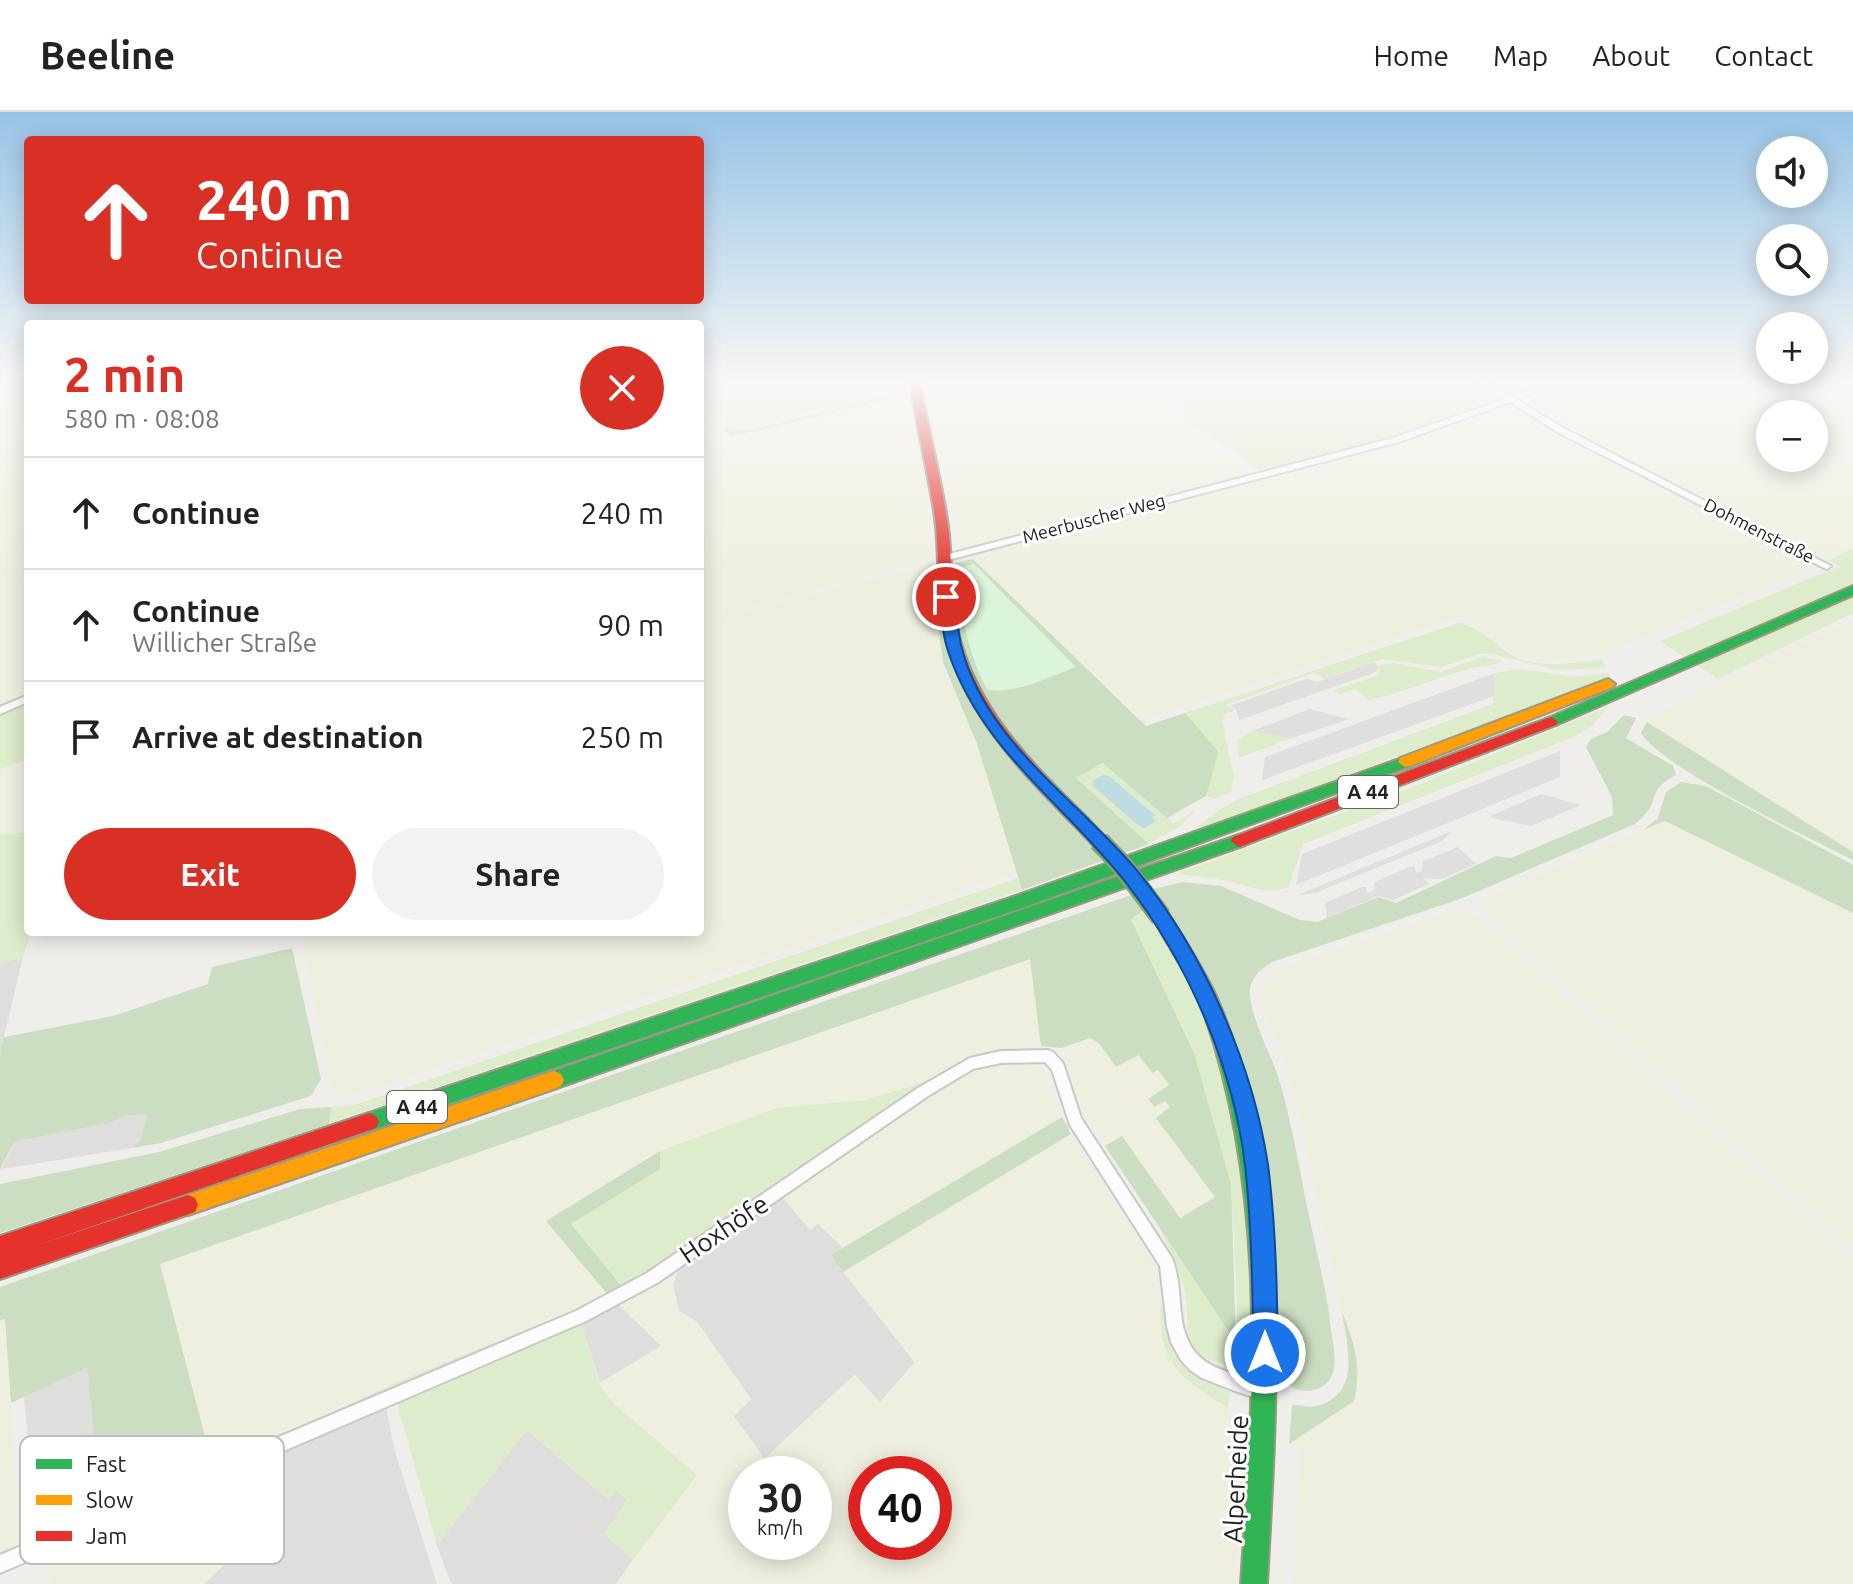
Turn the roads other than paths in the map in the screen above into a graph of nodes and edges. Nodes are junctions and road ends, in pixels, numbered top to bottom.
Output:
1 (929, 449) edge
2 (1363, 449) edge
3 (1597, 449) edge
4 (945, 558) junction
5 (1827, 566) dead end
6 (1853, 576) edge
7 (1853, 590) edge
8 (24, 700) edge
9 (0, 711) edge
10 (0, 1247) edge
11 (0, 1268) edge
12 (1264, 1392) junction
13 (284, 1443) edge
14 (20, 1555) edge
15 (0, 1564) edge
16 (1254, 1584) edge

1 - 4 main road, Alperheide
2 - 4 street, Meerbuscher Weg
3 - 5 street, Dohmenstraße
4 - 12 main road, Alperheide, bridge
6 - 10 main road, A 44
7 - 11 main road, A 44
8 - 9 street
12 - 13 street, Hoxhöfe
12 - 16 main road, Alperheide
14 - 15 street, Hoxhöfe

